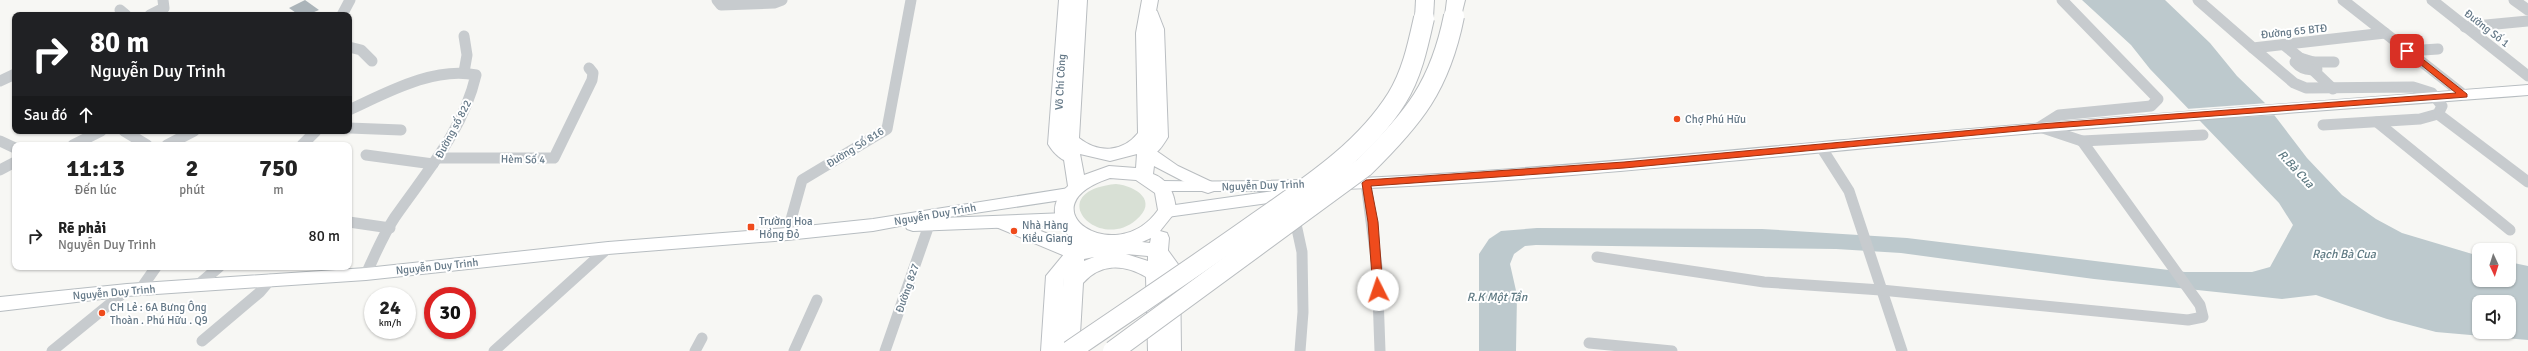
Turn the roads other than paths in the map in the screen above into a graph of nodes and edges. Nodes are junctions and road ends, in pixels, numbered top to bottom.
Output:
1 (350, 0) edge
2 (717, 0) edge
3 (782, 0) edge
4 (911, 0) edge
5 (1066, 0) edge
6 (1079, 0) edge
7 (2062, 0) edge
8 (2199, 0) edge
9 (2343, 0) edge
10 (2432, 0) edge
11 (2514, 0) edge
12 (164, 4) edge
13 (1150, 5) edge
14 (1455, 8) edge
15 (1425, 9) edge
16 (2528, 10) edge
17 (154, 12) edge
18 (344, 12) edge
19 (2528, 21) edge
20 (2465, 27) junction
21 (2385, 33) junction
22 (464, 36) dead end
23 (2284, 44) junction
24 (352, 48) edge
25 (2253, 48) junction
26 (2438, 49) dead end
27 (2407, 51) junction
28 (372, 61) dead end
29 (2298, 61) junction
30 (2334, 62) dead end
31 (2275, 66) junction
32 (2313, 66) junction
33 (589, 68) dead end
34 (464, 72) junction
35 (12, 75) edge
36 (2528, 76) edge
37 (0, 81) edge
38 (2333, 89) junction
39 (2528, 90) edge
40 (2464, 95) junction
41 (2439, 98) junction
42 (352, 109) edge
43 (2438, 114) junction
44 (2377, 122) junction
45 (2323, 126) dead end
46 (2040, 127) junction
47 (352, 128) edge
48 (401, 130) dead end
49 (95, 134) edge
50 (129, 134) edge
51 (188, 134) edge
52 (313, 134) edge
53 (1147, 134) junction
54 (2203, 135) dead end
55 (1070, 140) junction
56 (0, 141) edge
57 (2082, 141) junction
58 (79, 142) edge
59 (142, 142) edge
60 (173, 142) edge
61 (305, 142) edge
62 (12, 147) edge
63 (1821, 147) junction
64 (1147, 154) junction
65 (366, 155) dead end
66 (1071, 158) junction
67 (436, 161) junction
68 (12, 164) edge
69 (0, 170) edge
70 (1152, 181) junction
71 (2528, 182) edge
72 (1366, 183) junction
73 (1208, 187) junction
74 (1073, 190) junction
75 (1292, 193) junction
76 (1164, 215) junction
77 (352, 222) edge
78 (1003, 222) junction
79 (873, 225) junction
80 (929, 225) junction
81 (1071, 225) junction
82 (390, 228) junction
83 (2510, 230) dead end
84 (787, 234) junction
85 (608, 248) junction
86 (1158, 250) junction
87 (1075, 253) junction
88 (1597, 257) dead end
89 (153, 270) edge
90 (216, 270) edge
91 (366, 274) junction
92 (1156, 274) junction
93 (271, 278) junction
94 (1072, 282) junction
95 (198, 285) junction
96 (134, 290) junction
97 (1881, 290) junction
98 (816, 300) dead end
99 (0, 304) edge
100 (702, 338) dead end
101 (202, 341) dead end
102 (1589, 343) dead end
103 (1647, 350) edge
104 (52, 351) edge
105 (494, 351) edge
106 (695, 351) edge
107 (794, 351) edge
108 (886, 351) edge
109 (1051, 351) edge
110 (1070, 351) edge
111 (1113, 351) edge
112 (1158, 351) edge
113 (1171, 351) edge
114 (1300, 351) edge
115 (1380, 351) edge
116 (1672, 351) edge
117 (1902, 351) edge

1 - 18 street
2 - 3 street
4 - 84 street, Đường Số 816
5 - 66 main road, Võ Chí Công
6 - 55 highway, Võ Chí Công
7 - 46 street
8 - 25 street, Đường 65 BTĐ
9 - 21 street
10 - 20 street, Đường Số 1
11 - 16 street
12 - 17 street
13 - 53 highway
13 - 64 main road
14 - 111 highway, bridge
15 - 110 highway, bridge
19 - 20 street
20 - 36 street, Đường Số 1
21 - 23 street, Đường 65 BTĐ
21 - 27 street
22 - 34 street
23 - 25 street, Đường 65 BTĐ
23 - 29 street
24 - 28 street
25 - 31 street
26 - 27 street
27 - 40 street
29 - 31 street
29 - 32 street
30 - 32 street
31 - 38 street
32 - 38 street
33 - 67 street, Hèm Số 4
34 - 42 street
34 - 67 street, Đường số 822
35 - 37 street
38 - 41 street
39 - 40 main road
40 - 41 main road
41 - 43 street
41 - 46 main road, Nguyễn Duy Trinh
43 - 44 street
43 - 71 street
44 - 45 street
44 - 83 street
46 - 57 street
46 - 63 main road, Nguyễn Duy Trinh
47 - 48 street
49 - 58 street
50 - 59 street
51 - 60 street
52 - 61 street
53 - 55 highway
53 - 64 highway
54 - 57 street
55 - 66 highway, Võ Chí Công
56 - 62 street
57 - 97 street
63 - 72 main road, Nguyễn Duy Trinh
63 - 97 street
64 - 66 highway
64 - 70 highway
64 - 73 highway
65 - 67 street
66 - 74 highway, Võ Chí Công
67 - 82 street, Đường số 822
68 - 69 street
70 - 73 main road, Nguyễn Duy Trinh
70 - 74 highway
70 - 76 highway
72 - 73 main road, Nguyễn Duy Trinh
72 - 75 main road, Nguyễn Duy Trinh
72 - 115 street
74 - 79 main road, Nguyễn Duy Trinh
74 - 81 highway
75 - 76 main road, Nguyễn Duy Trinh
75 - 114 street
76 - 81 highway
76 - 86 highway
77 - 82 street
78 - 80 main road, Nguyễn Duy Trinh
78 - 81 main road, Nguyễn Duy Trinh
78 - 87 highway
79 - 80 main road, Nguyễn Duy Trinh
79 - 84 main road, Nguyễn Duy Trinh
80 - 108 street, Đường 827
81 - 87 highway
82 - 91 street, Đường số 822
84 - 85 main road, Nguyễn Duy Trinh
85 - 91 main road, Nguyễn Duy Trinh
85 - 105 street
86 - 87 highway
86 - 92 highway
86 - 113 main road
87 - 94 highway
87 - 109 main road
88 - 97 street
89 - 96 street
90 - 95 street
91 - 93 main road, Nguyễn Duy Trinh
92 - 94 highway
92 - 112 highway
93 - 95 main road, Nguyễn Duy Trinh
93 - 101 street
94 - 110 highway
95 - 96 main road, Nguyễn Duy Trinh
96 - 99 main road, Nguyễn Duy Trinh
96 - 104 street
97 - 117 street
98 - 107 street
100 - 106 street
102 - 103 street
103 - 116 street

